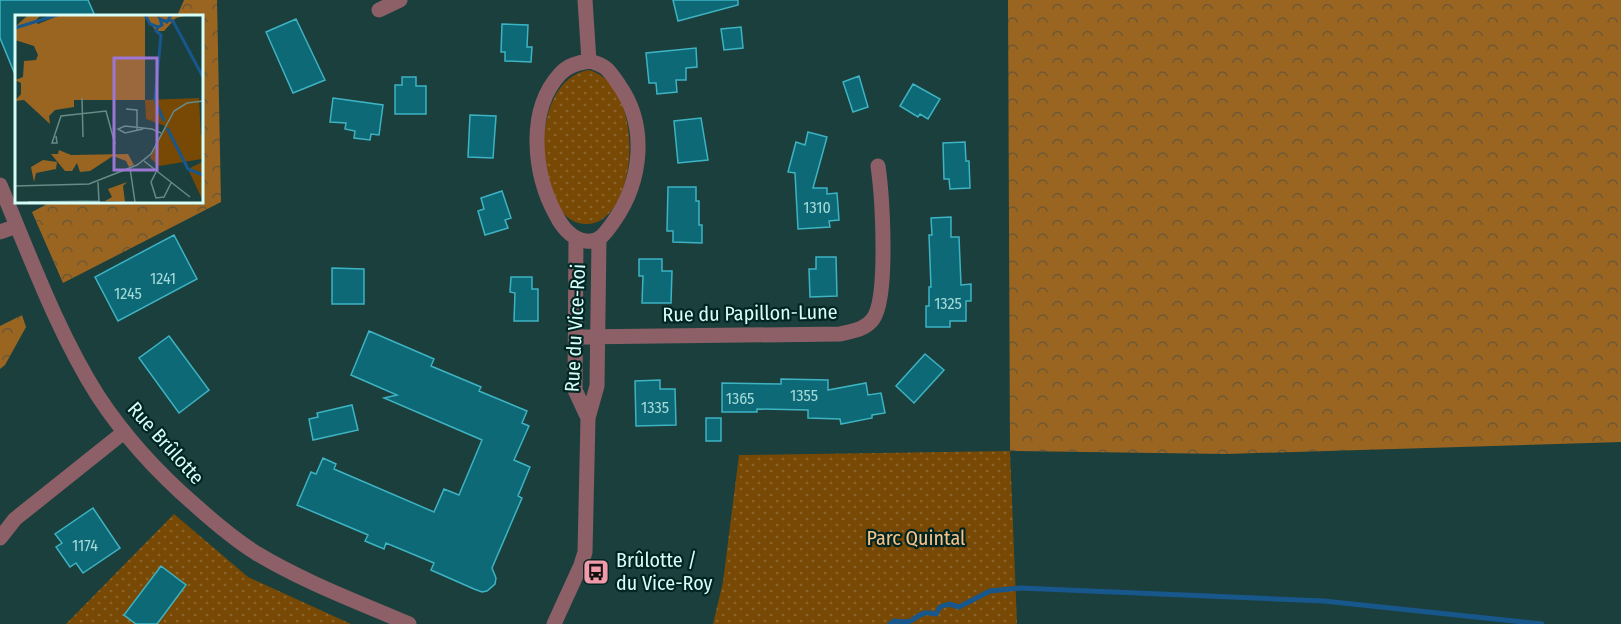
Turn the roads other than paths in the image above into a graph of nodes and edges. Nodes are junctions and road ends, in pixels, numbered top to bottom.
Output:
1 (400, 0) edge
2 (585, 0) edge
3 (379, 9) dead end
4 (588, 61) junction
5 (878, 166) dead end
6 (0, 186) edge
7 (17, 225) junction
8 (0, 232) edge
9 (576, 238) junction
10 (599, 239) junction
11 (576, 336) junction
12 (598, 336) junction
13 (588, 418) junction
14 (124, 432) junction
15 (0, 538) edge
16 (409, 624) edge
17 (554, 624) edge

1 - 3 street
2 - 4 street
4 - 9 street, Rue du Vice-Roi
4 - 10 street, Rue du Vice-Roi
5 - 12 street, Rue du Papillon-Lune
6 - 7 street, Rue Brûlotte
7 - 8 street
7 - 14 street, Rue Brûlotte
9 - 10 street, Rue du Vice-Roi
9 - 11 street, Rue du Vice-Roi
10 - 12 street, Rue du Vice-Roi
11 - 12 street, Rue du Papillon-Lune
11 - 13 street, Rue du Vice-Roi
12 - 13 street, Rue du Vice-Roi
13 - 17 street, Rue du Vice-Roi
14 - 15 street
14 - 16 street, Rue Brûlotte

